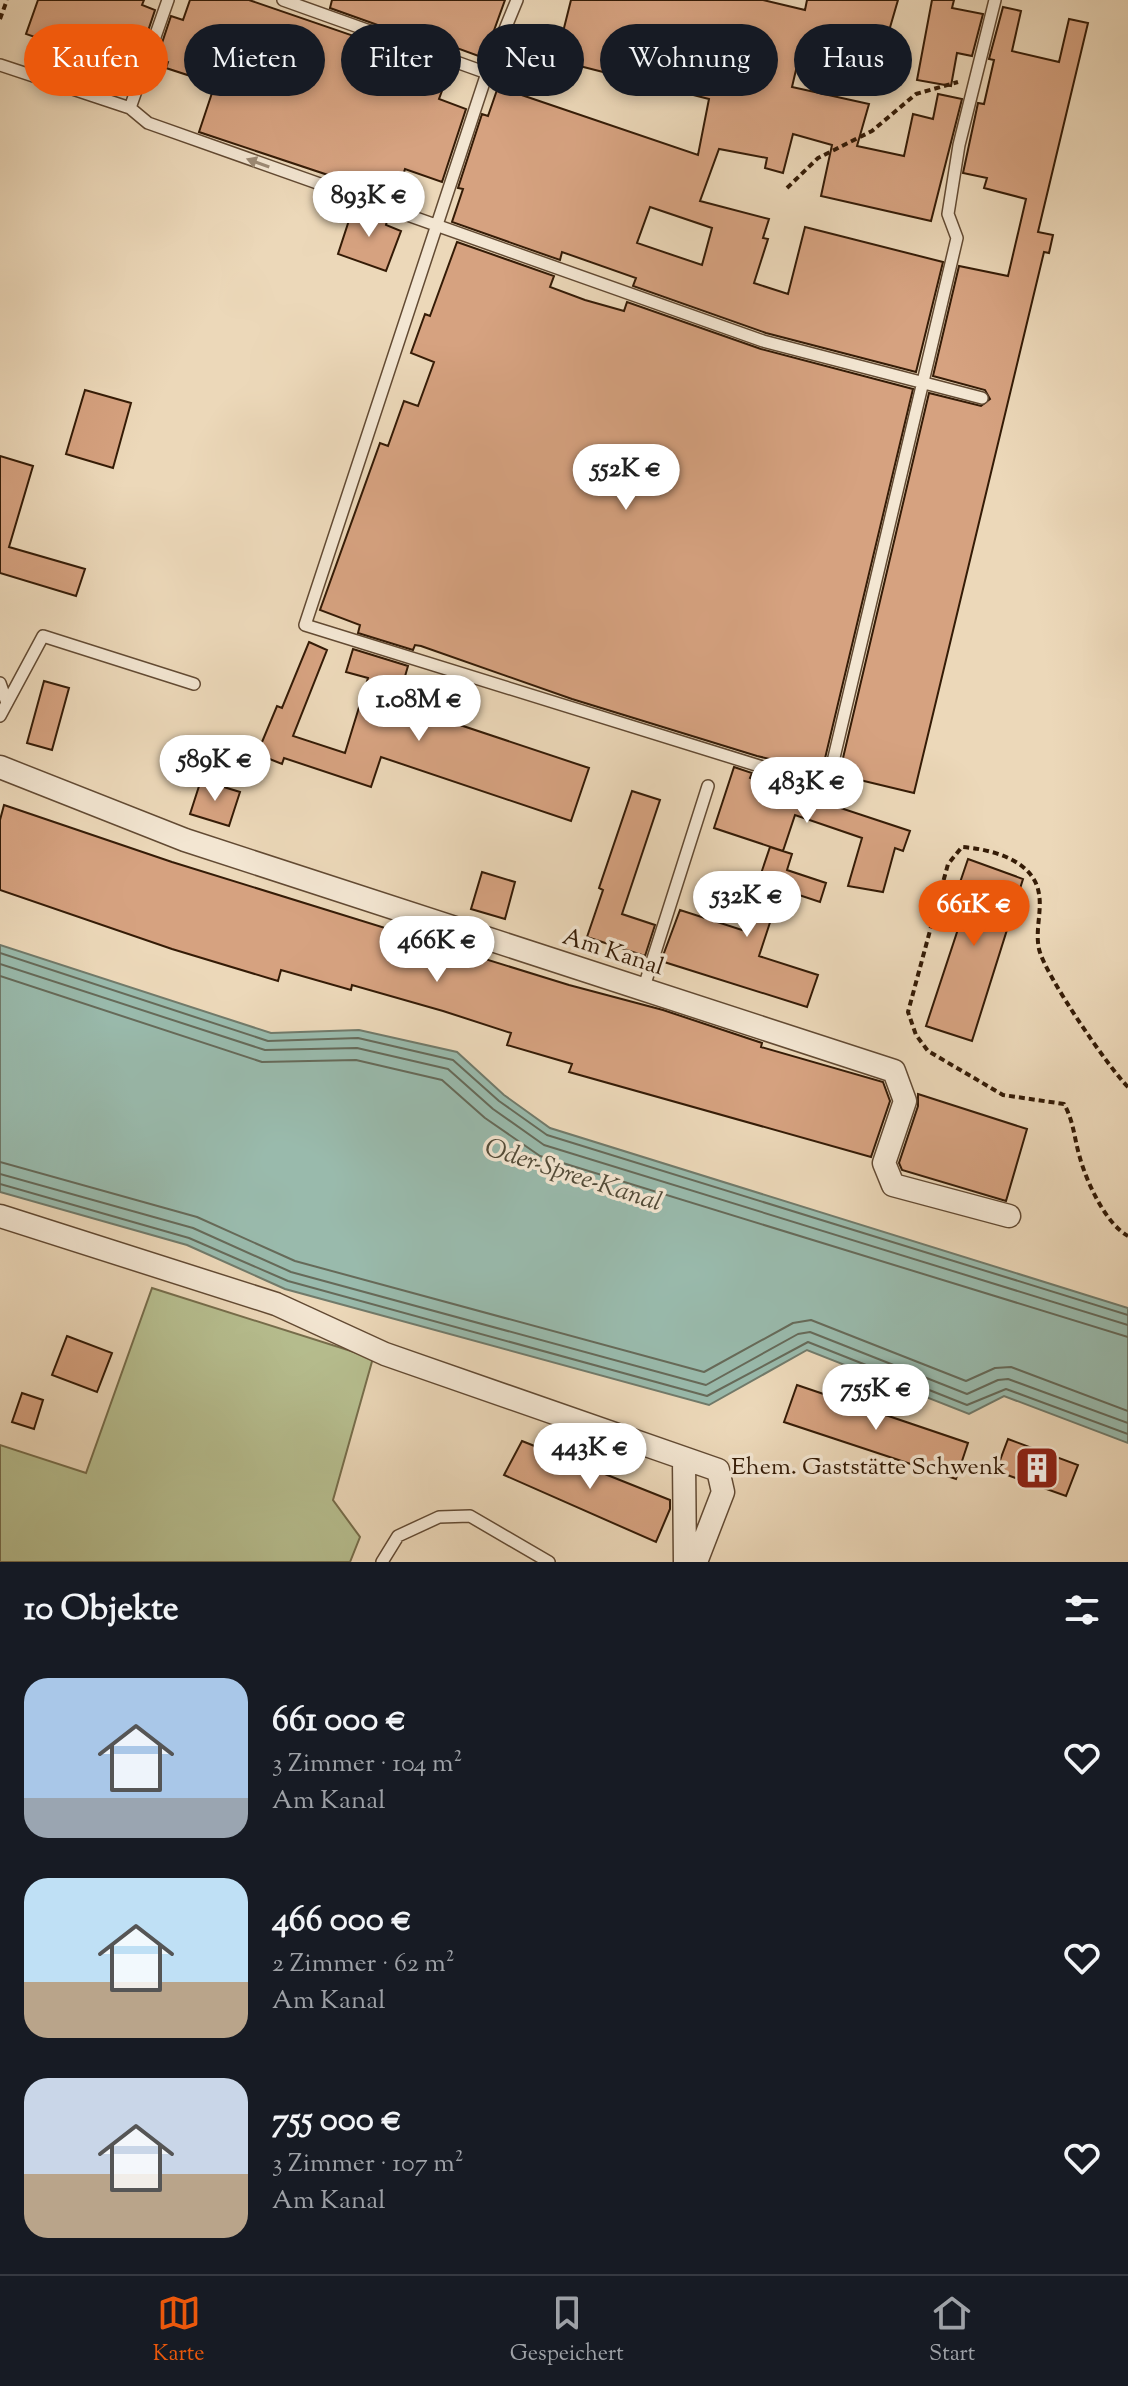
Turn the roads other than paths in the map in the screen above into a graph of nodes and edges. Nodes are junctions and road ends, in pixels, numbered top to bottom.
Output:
1 (168, 0) edge
2 (283, 0) edge
3 (517, 0) edge
4 (995, 0) edge
5 (507, 24) edge
6 (0, 65) edge
7 (477, 69) edge
8 (479, 96) edge
9 (130, 108) junction
10 (436, 228) junction
11 (923, 383) junction
12 (982, 398) dead end
13 (0, 683) edge
14 (194, 684) dead end
15 (7, 703) junction
16 (0, 716) edge
17 (0, 767) edge
18 (708, 786) dead end
19 (643, 990) junction
20 (0, 1216) edge
21 (1009, 1216) dead end
22 (684, 1460) junction
23 (382, 1562) edge
24 (549, 1562) edge
25 (685, 1562) edge
26 (696, 1562) edge

1 - 9 lane
2 - 7 lane
3 - 5 lane
4 - 11 lane
6 - 9 lane
8 - 10 lane
10 -> 9 lane
10 - 11 lane
10 - 11 lane
11 - 12 lane
13 - 15 lane
14 - 15 lane
15 - 16 lane
17 - 19 street, Am Kanal
18 - 19 lane
19 - 21 street, Am Kanal
20 - 22 street
22 - 25 street
22 - 26 street
23 - 24 lane

